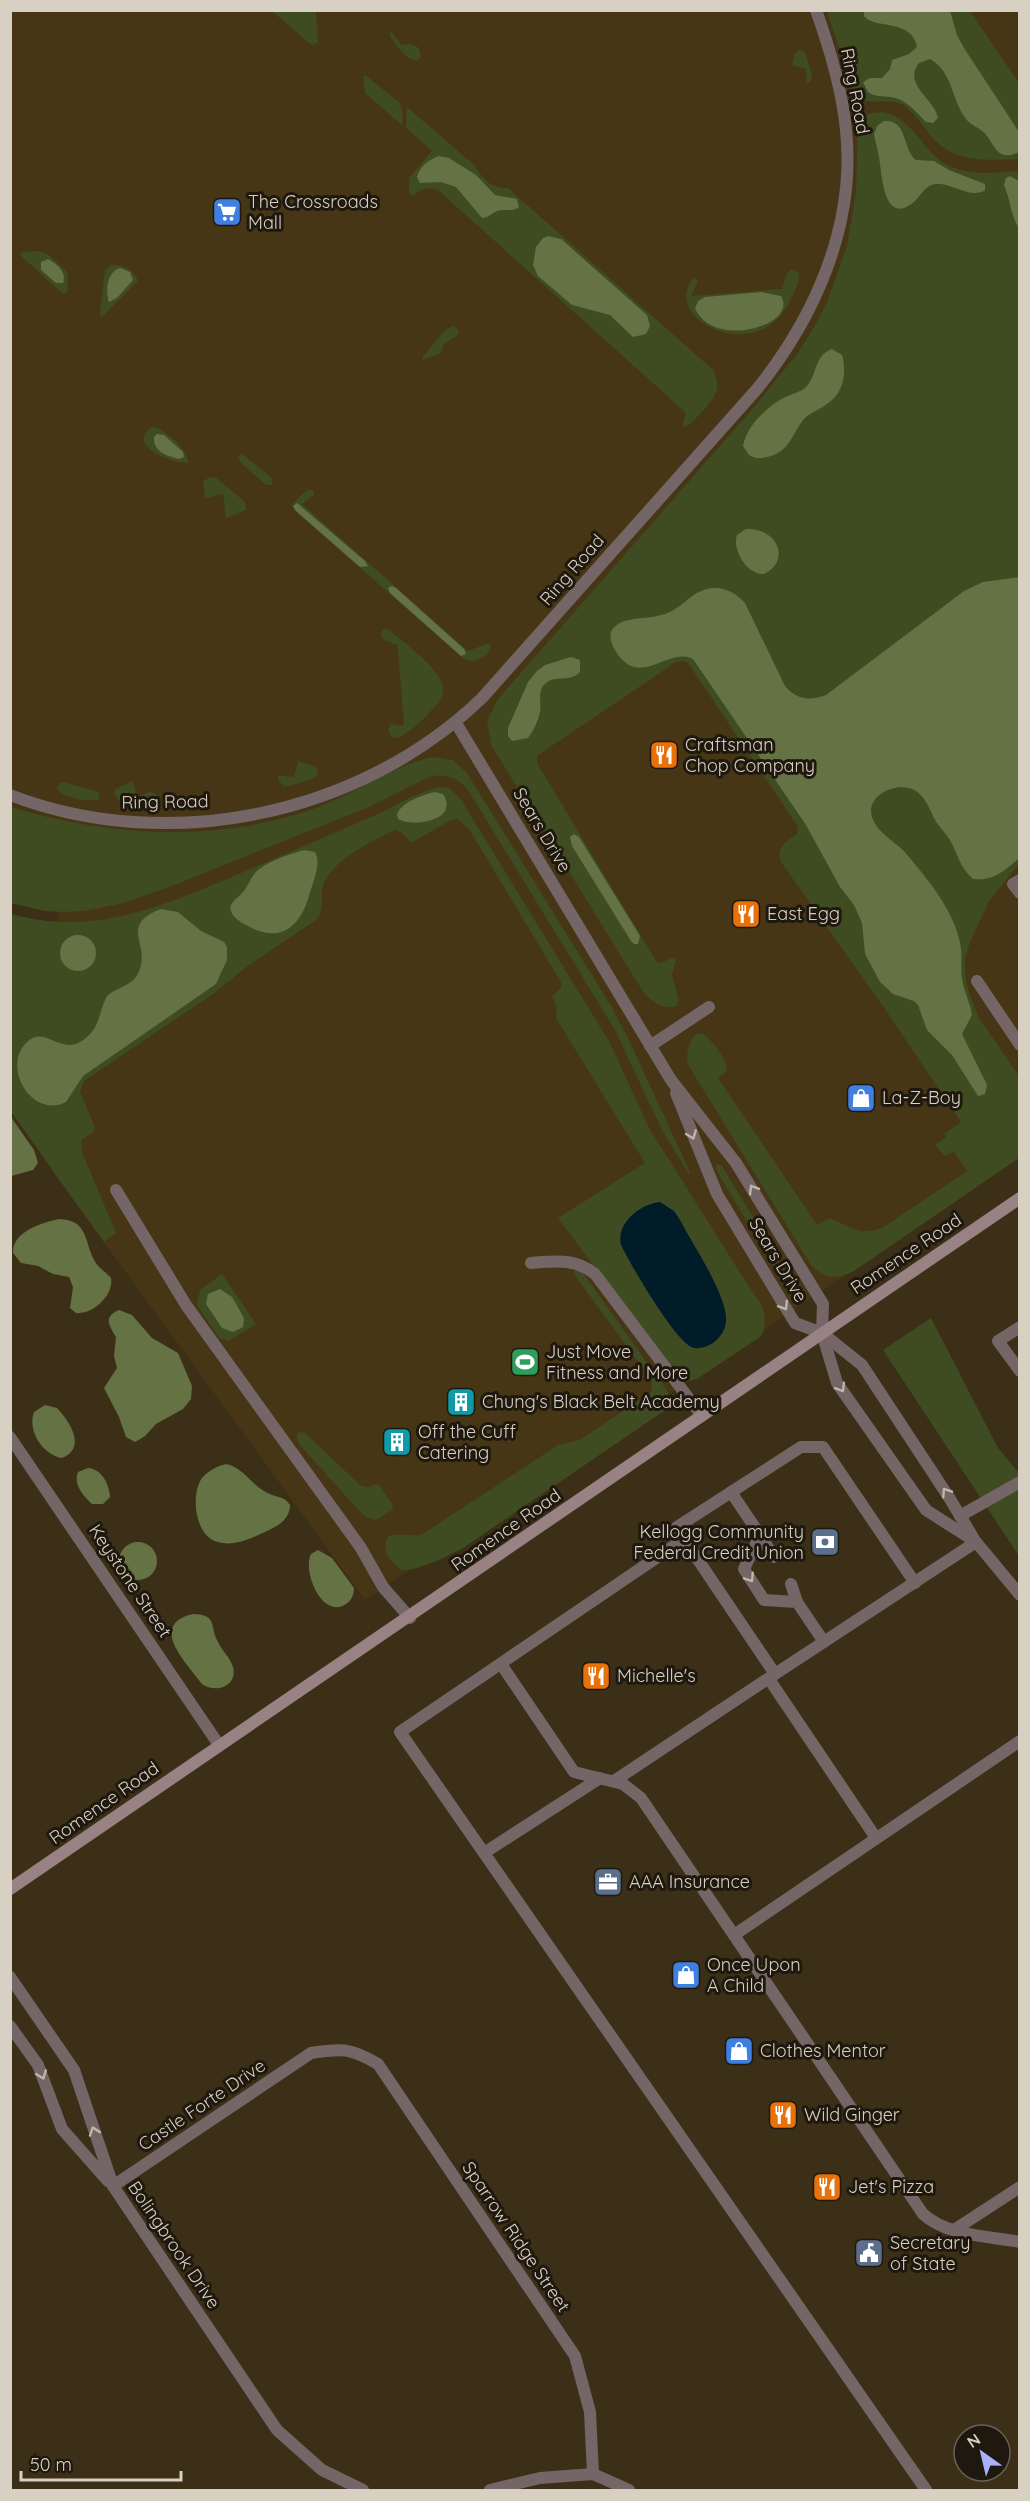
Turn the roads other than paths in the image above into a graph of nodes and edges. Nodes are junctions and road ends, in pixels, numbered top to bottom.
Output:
1 (816, 10) edge
2 (456, 723) junction
3 (10, 795) edge
4 (1020, 880) edge
5 (1020, 893) edge
6 (977, 981) dead end
7 (709, 1007) dead end
8 (1020, 1045) edge
9 (650, 1046) junction
10 (671, 1080) junction
11 (116, 1190) dead end
12 (1020, 1198) edge
13 (531, 1263) dead end
14 (1020, 1327) edge
15 (822, 1333) junction
16 (1020, 1371) edge
17 (702, 1416) junction
18 (10, 1437) edge
19 (1020, 1482) edge
20 (731, 1492) junction
21 (960, 1516) junction
22 (760, 1535) junction
23 (684, 1539) junction
24 (976, 1542) junction
25 (774, 1557) dead end
26 (915, 1583) junction
27 (791, 1584) dead end
28 (1020, 1595) edge
29 (797, 1602) junction
30 (410, 1618) junction
31 (824, 1642) junction
32 (501, 1664) junction
33 (772, 1676) junction
34 (1020, 1741) edge
35 (219, 1745) junction
36 (600, 1778) junction
37 (614, 1782) junction
38 (876, 1838) junction
39 (484, 1853) junction
40 (10, 1889) edge
41 (734, 1935) junction
42 (10, 1977) edge
43 (10, 2026) edge
44 (311, 2053) joint
45 (113, 2186) junction
46 (1020, 2187) edge
47 (954, 2230) junction
48 (1020, 2242) edge
49 (593, 2474) junction
50 (363, 2490) edge
51 (490, 2490) edge
52 (629, 2490) edge
53 (926, 2490) edge

1 - 2 street, Ring Road
2 - 3 street, Ring Road
2 - 9 street, Sears Drive
4 - 5 street
6 - 8 street
7 - 9 street
9 - 10 street, Sears Drive
15 -> 10 street, Sears Drive
10 -> 15 street, Sears Drive
11 - 30 street
12 - 15 street, Romence Road
13 - 17 street
14 - 16 street
15 - 17 street, Romence Road
21 -> 15 street
15 -> 24 street
17 - 30 street, Romence Road
18 - 35 street, Keystone Street
19 - 21 street
20 - 22 street
20 - 23 street
20 - 26 street
21 - 24 street
22 - 25 street
22 -> 29 street
23 - 32 street
23 - 33 street
24 - 26 street
24 - 28 street
26 - 31 street
27 - 29 street
29 - 31 street
30 - 35 street, Romence Road
31 - 33 street
32 - 36 street
32 - 39 street
33 - 37 street
33 - 38 street
34 - 38 street
35 - 40 street, Romence Road
36 - 37 street
36 - 39 street
37 - 41 street
38 - 41 street
39 - 53 street
41 - 47 street
45 -> 42 street, Bolingbrook Drive
43 -> 45 street
44 - 45 street, Castle Forte Drive
44 - 49 street, Sparrow Ridge Street
45 - 50 street, Bolingbrook Drive
46 - 47 street
47 - 48 street
49 - 51 street
49 - 52 street

